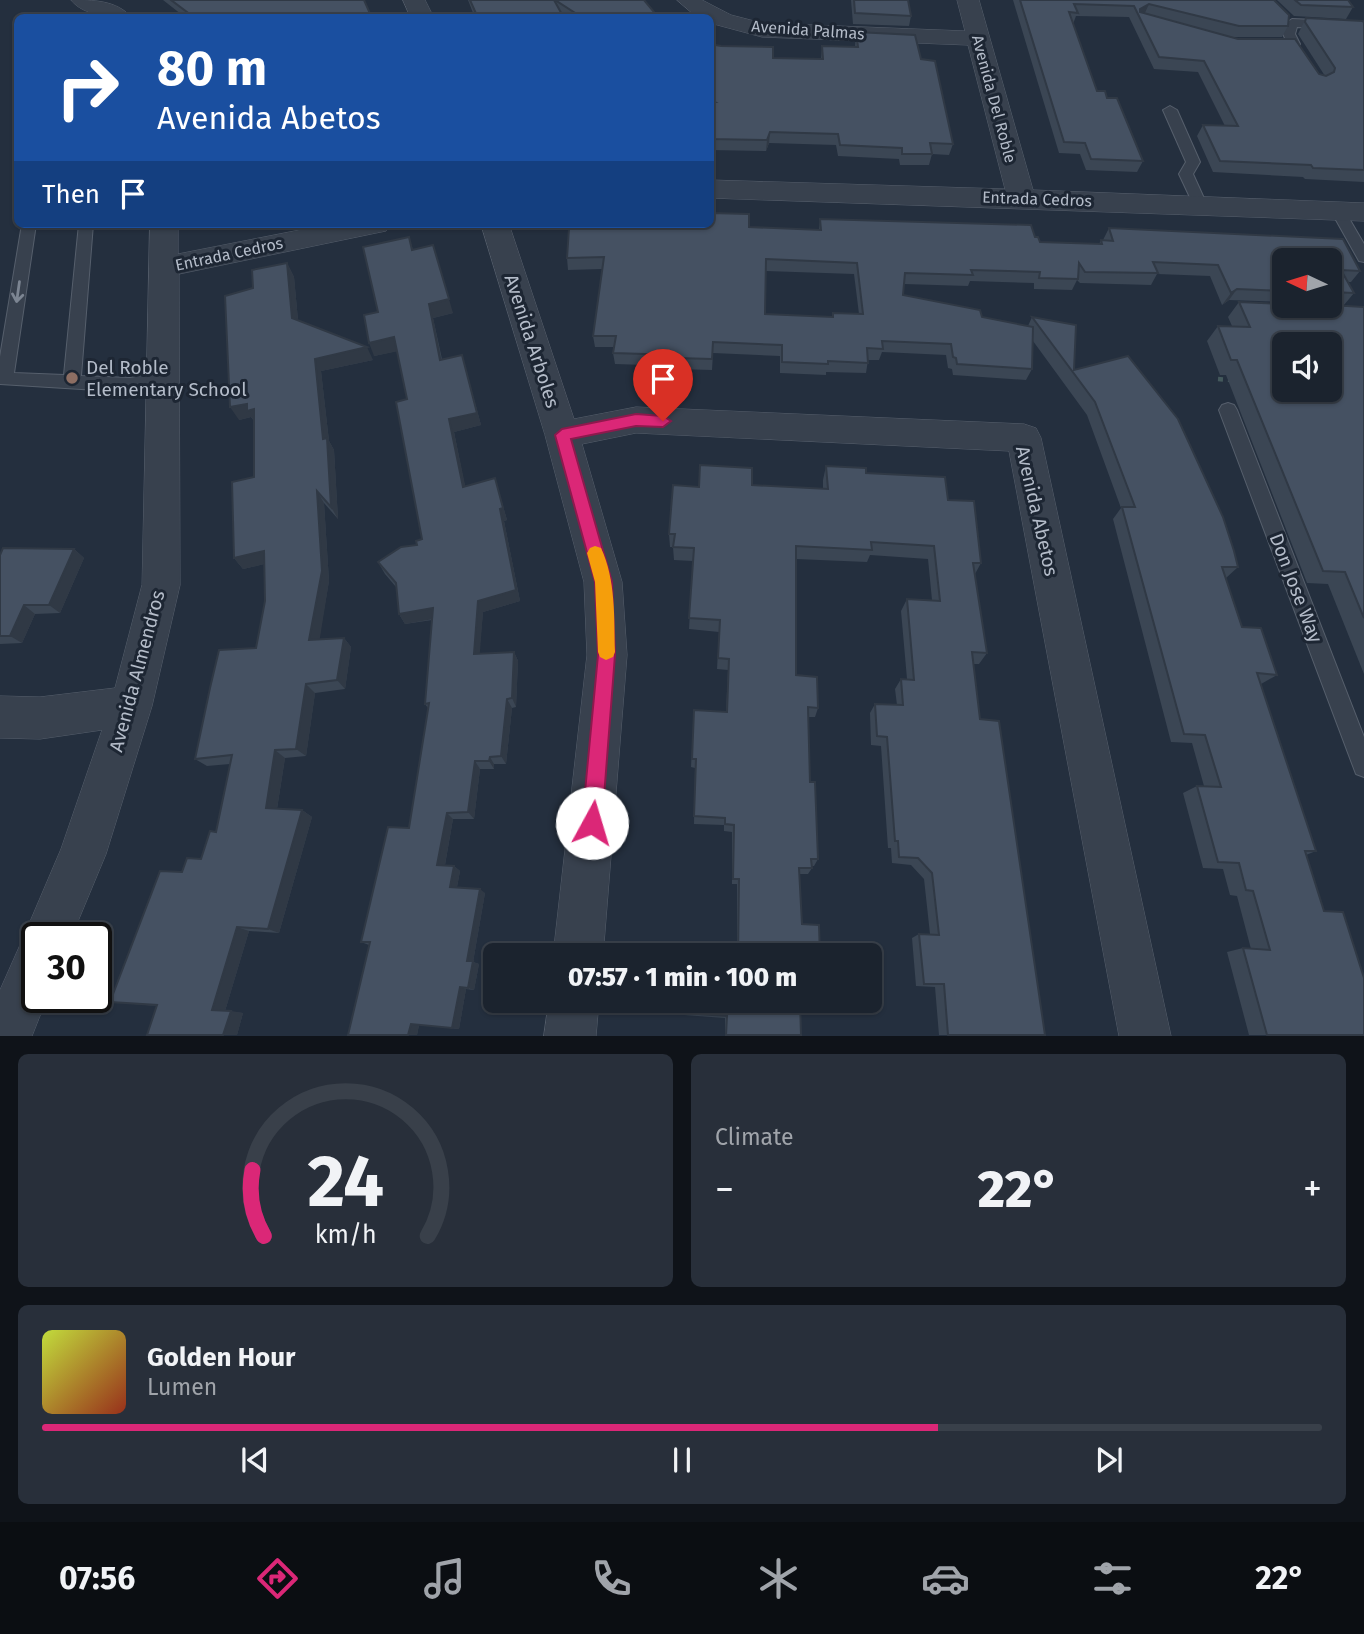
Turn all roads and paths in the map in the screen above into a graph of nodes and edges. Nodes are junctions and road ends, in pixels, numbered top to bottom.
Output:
1 (82, 0) edge
2 (688, 0) edge
3 (968, 0) edge
4 (115, 14) edge
5 (707, 14) edge
6 (714, 17) edge
7 (1364, 26) edge
8 (977, 38) junction
9 (1257, 44) edge
10 (1170, 110) dead end
11 (714, 189) edge
12 (1021, 198) junction
13 (1200, 205) junction
14 (1351, 211) edge
15 (28, 228) edge
16 (86, 228) edge
17 (164, 228) edge
18 (356, 228) edge
19 (496, 228) edge
20 (1364, 257) edge
21 (164, 267) junction
22 (164, 379) junction
23 (1218, 379) dead end
24 (72, 381) junction
25 (1245, 381) edge
26 (1228, 410) dead end
27 (562, 435) junction
28 (131, 706) junction
29 (0, 717) edge
30 (1362, 758) edge
31 (54, 922) edge
32 (579, 943) edge
33 (21, 1000) edge
34 (573, 1013) edge
35 (6, 1035) edge
36 (570, 1035) edge
37 (1146, 1035) edge

1 - 4 street
2 - 5 street, Avenida Palmas
3 - 8 street, Avenida Del Roble
6 - 8 street, Avenida Palmas
7 - 9 lane
8 - 12 street, Avenida Del Roble
10 - 13 lane
11 - 12 street, Entrada Cedros
12 - 13 street, Entrada Cedros
13 - 14 street, Entrada Cedros
14 - 20 lane
15 -> 24 lane
16 - 24 lane
17 - 21 street, Avenida Almendros
18 - 21 street, Entrada Cedros
19 - 27 street, Avenida Arboles
21 - 22 street, Avenida Almendros
22 - 24 lane
22 - 28 street, Avenida Almendros
23 - 25 path
26 - 30 lane, Don Jose Way
27 - 32 street, Avenida Arboles
27 - 37 street, Avenida Abetos
28 - 29 street
28 - 31 street, Avenida Almendros
33 - 35 street
34 - 36 street

